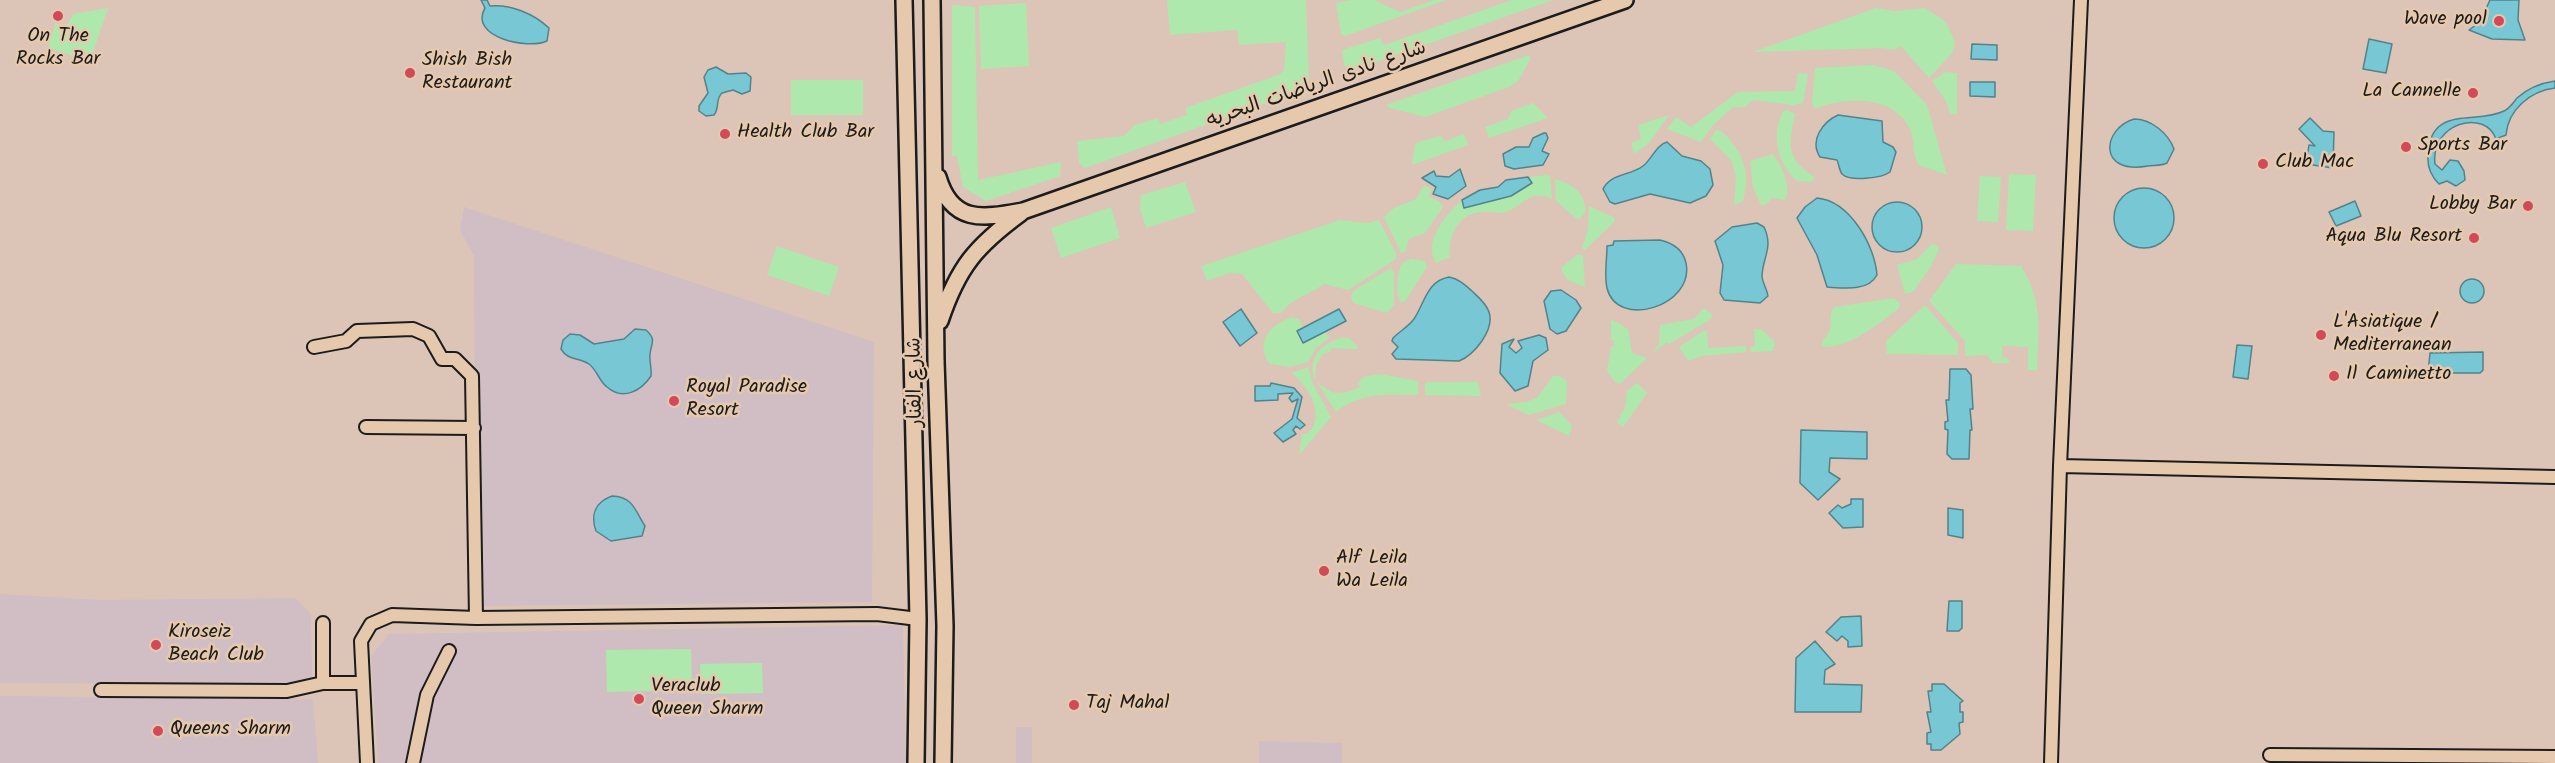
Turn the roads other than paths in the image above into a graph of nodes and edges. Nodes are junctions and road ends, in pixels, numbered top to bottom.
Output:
1 (904, 0) edge
2 (932, 0) edge
3 (1625, 0) edge
4 (2082, 3) edge
5 (935, 166) junction
6 (1023, 211) junction
7 (937, 332) junction
8 (314, 347) dead end
9 (366, 427) dead end
10 (474, 428) junction
11 (2060, 466) junction
12 (2555, 477) edge
13 (944, 574) junction
14 (916, 576) junction
15 (476, 618) junction
16 (918, 619) junction
17 (323, 623) dead end
18 (945, 626) junction
19 (449, 651) dead end
20 (323, 683) junction
21 (362, 683) junction
22 (101, 690) dead end
23 (2270, 755) dead end
24 (2555, 757) edge
25 (2401, 760) edge
26 (367, 763) edge
27 (413, 763) edge
28 (916, 763) edge
29 (944, 763) edge
30 (2051, 763) edge

1 - 14 main road, شارع الفنار
2 - 5 main road, شارع الفنار
3 - 6 main road, شارع نادى الرياضات البحريه
4 - 11 street
5 - 6 main road, شارع نادى الرياضات البحريه
5 - 7 main road, شارع الفنار
6 - 7 main road, شارع نادى الرياضات البحريه
7 - 13 main road, شارع الفنار
8 - 10 street
9 - 10 street
10 - 15 street
11 - 12 street
11 - 30 street
13 - 14 main road
13 - 18 main road, شارع الفنار
14 - 16 main road, شارع الفنار
15 - 16 street
15 - 21 street
16 - 18 main road
16 - 28 main road, شارع الفنار
17 - 20 street
18 - 29 main road, شارع الفنار
19 - 27 street
20 - 21 street
20 - 22 street
21 - 26 street
23 - 25 street
24 - 25 street

